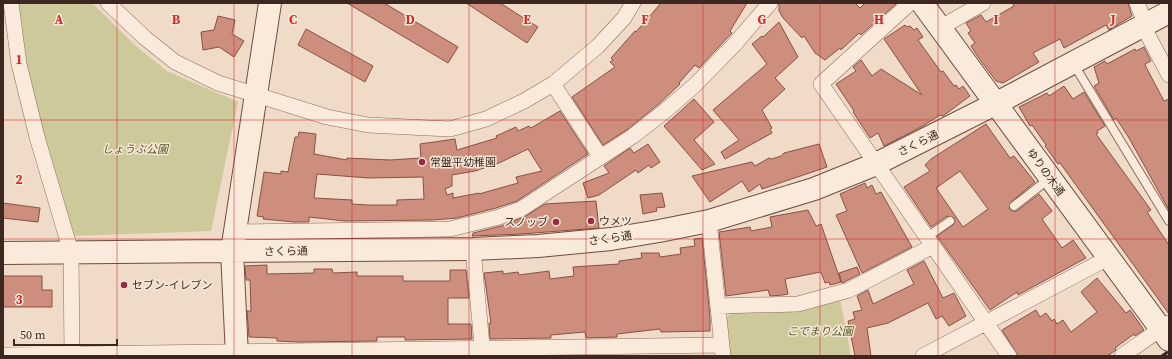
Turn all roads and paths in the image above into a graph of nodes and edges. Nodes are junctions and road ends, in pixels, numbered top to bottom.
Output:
1 (11, 3) edge
2 (108, 3) edge
3 (270, 3) edge
4 (633, 3) edge
5 (770, 3) edge
6 (910, 3) edge
7 (922, 3) edge
8 (983, 3) edge
9 (1137, 3) edge
10 (1169, 12) edge
11 (1145, 25) junction
12 (940, 28) junction
13 (1073, 62) junction
14 (1169, 74) edge
15 (553, 84) junction
16 (257, 94) junction
17 (995, 104) junction
18 (600, 156) junction
19 (876, 164) junction
20 (1051, 178) junction
21 (1014, 206) dead end
22 (709, 221) junction
23 (950, 221) dead end
24 (1169, 221) edge
25 (234, 241) junction
26 (930, 242) junction
27 (473, 249) junction
28 (71, 252) junction
29 (3, 253) edge
30 (1108, 258) junction
31 (718, 306) junction
32 (986, 323) junction
33 (1166, 331) edge
34 (722, 351) edge
35 (482, 352) edge
36 (237, 354) edge
37 (3, 355) edge
38 (72, 355) edge
39 (923, 356) edge
40 (1009, 356) edge
41 (1122, 356) edge

1 - 28 street
2 - 16 street
3 - 16 street
4 - 15 street
5 - 18 street
6 - 19 street
7 - 12 street, ゆりの木通
8 - 12 street
9 - 11 street
10 - 11 street, さくら通
11 - 13 street, さくら通
11 - 14 street
12 - 17 street, ゆりの木通
13 - 17 street, さくら通
13 - 24 lane
15 - 16 street
15 - 18 street
16 - 25 street
17 - 19 street, さくら通
17 - 20 street, ゆりの木通
18 - 25 street
19 - 22 street, さくら通
19 - 26 street
20 - 21 lane
20 - 30 street, ゆりの木通
22 - 27 street, さくら通
22 - 31 street
23 - 26 lane
25 - 27 street, さくら通
25 - 28 street, さくら通
25 - 36 street
26 - 31 street
26 - 32 street
27 - 35 street
28 - 29 street, さくら通
28 - 38 street
30 - 32 street
30 - 33 street, ゆりの木通
31 - 34 street
32 - 39 street
32 - 40 street
33 - 41 street
34 - 35 street
35 - 36 street
36 - 38 street
37 - 38 street

